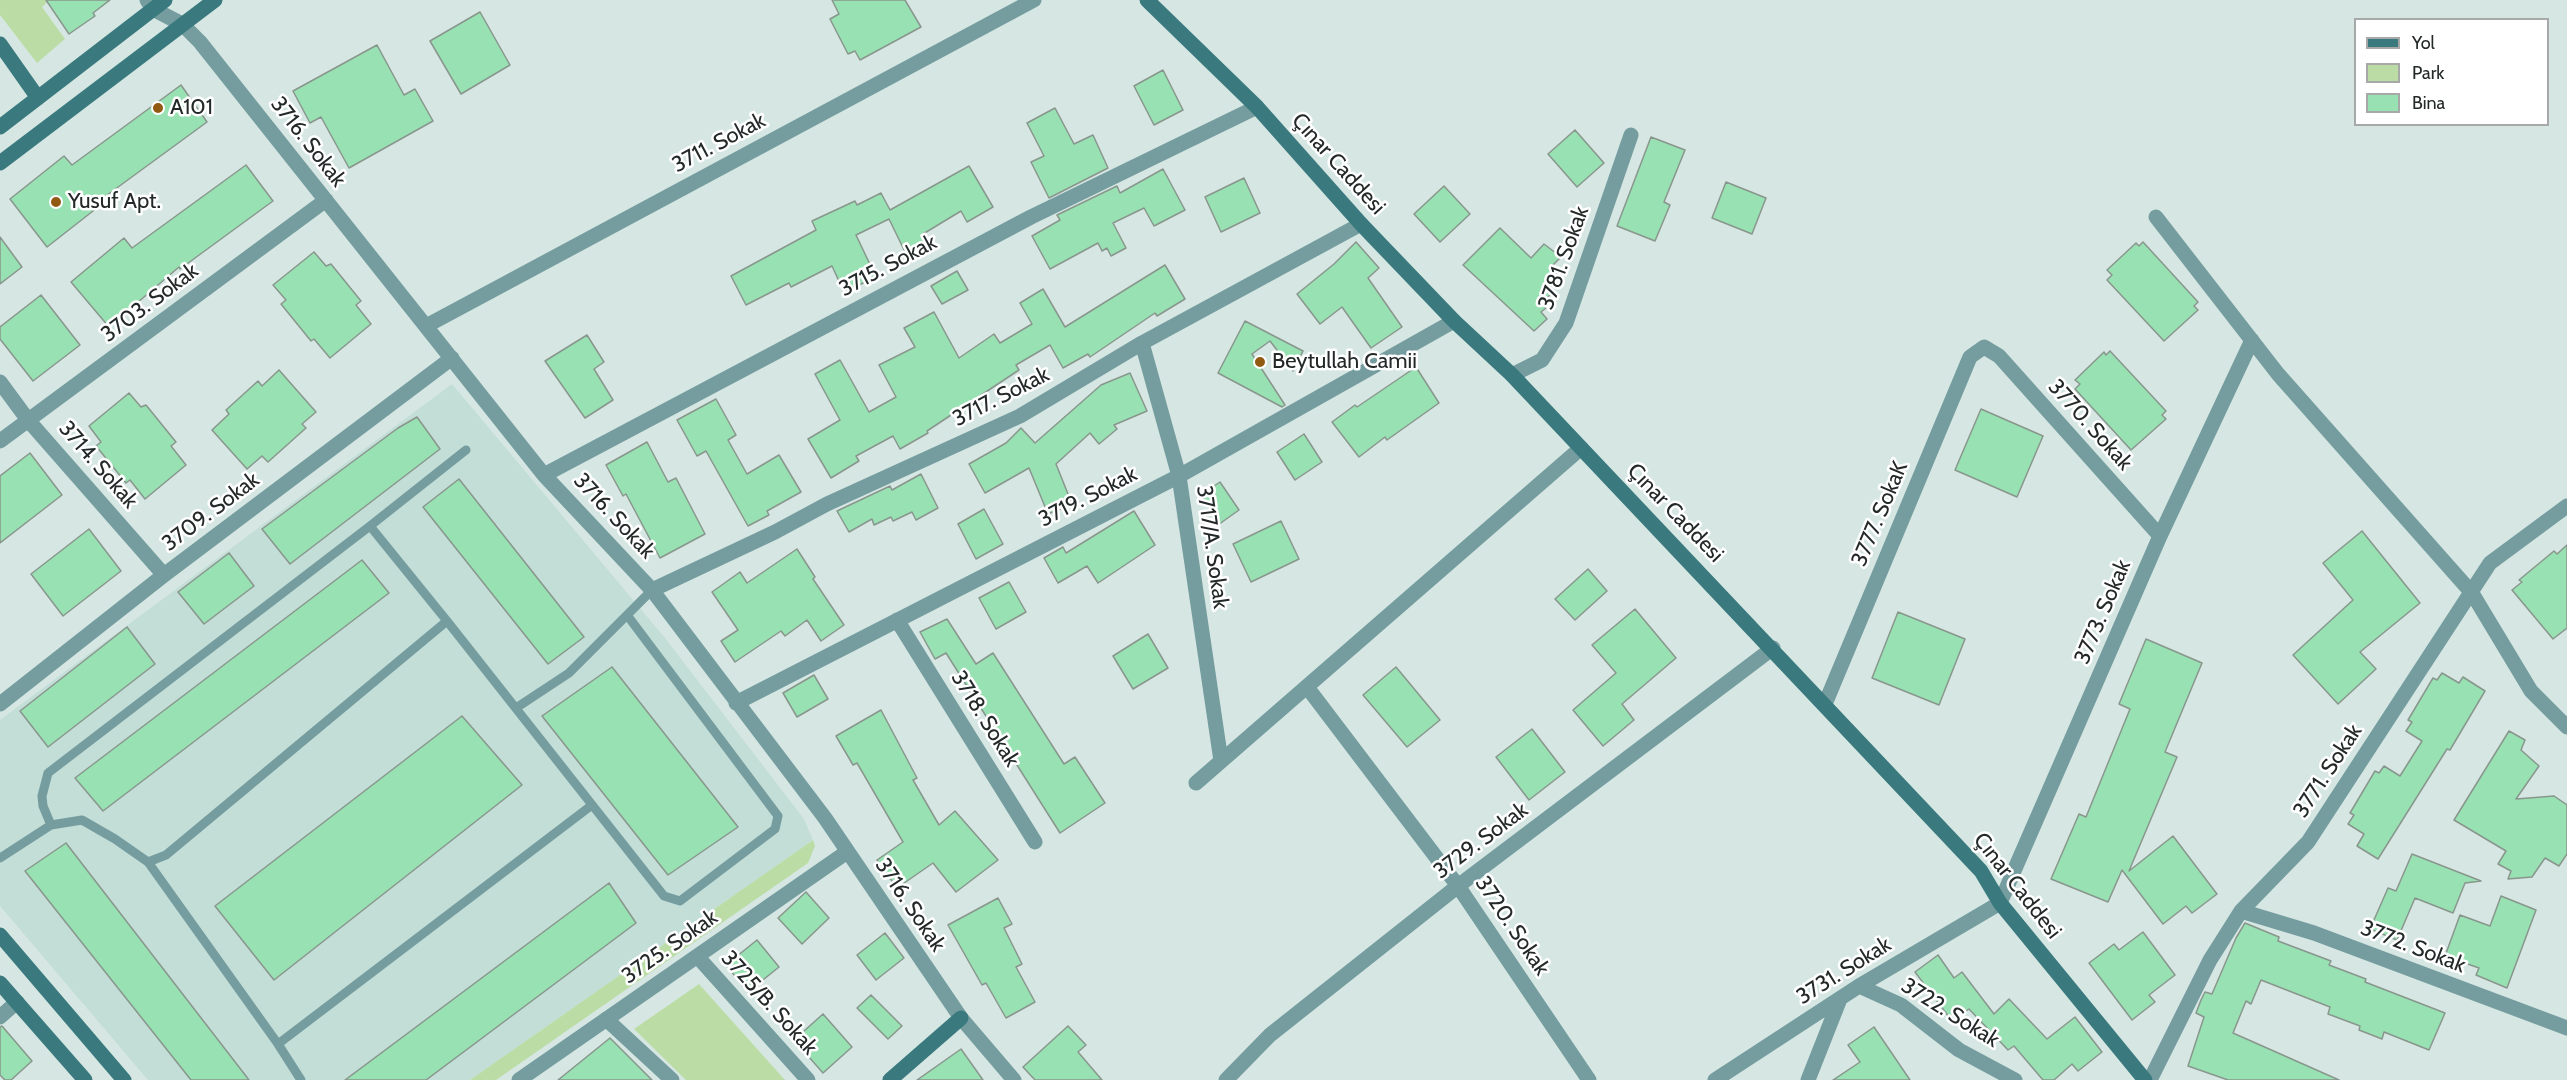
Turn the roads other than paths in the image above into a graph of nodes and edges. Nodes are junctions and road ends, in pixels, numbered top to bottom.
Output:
1 (215, 0) edge
2 (1034, 0) edge
3 (1147, 0) edge
4 (155, 3) edge
5 (183, 24) junction
6 (0, 44) edge
7 (38, 98) junction
8 (1257, 107) junction
9 (0, 127) edge
10 (1631, 135) dead end
11 (0, 163) edge
12 (326, 200) junction
13 (2156, 217) dead end
14 (1361, 224) junction
15 (1454, 321) junction
16 (426, 326) junction
17 (2252, 340) junction
18 (1142, 343) junction
19 (1984, 347) joint
20 (452, 358) junction
21 (1512, 375) junction
22 (0, 382) edge
23 (28, 420) junction
24 (0, 441) edge
25 (1581, 448) junction
26 (466, 450) dead end
27 (544, 475) junction
28 (1179, 476) junction
29 (2567, 506) edge
30 (370, 526) junction
31 (2160, 536) junction
32 (164, 575) junction
33 (652, 590) junction
34 (2472, 593) junction
35 (627, 615) junction
36 (897, 620) junction
37 (447, 621) junction
38 (1773, 648) junction
39 (1307, 687) junction
40 (736, 703) junction
41 (0, 704) edge
42 (1825, 704) junction
43 (516, 708) junction
44 (2567, 727) edge
45 (1221, 761) junction
46 (1196, 783) dead end
47 (592, 805) junction
48 (51, 825) junction
49 (1035, 842) dead end
50 (847, 852) junction
51 (0, 858) edge
52 (148, 862) junction
53 (1458, 886) junction
54 (2000, 903) junction
55 (2241, 911) junction
56 (0, 934) edge
57 (697, 956) junction
58 (0, 983) edge
59 (1859, 986) junction
60 (1840, 999) junction
61 (17, 1002) junction
62 (0, 1017) edge
63 (961, 1018) junction
64 (606, 1019) junction
65 (2567, 1029) edge
66 (278, 1044) junction
67 (1988, 1073) edge
68 (85, 1080) edge
69 (124, 1080) edge
70 (301, 1080) edge
71 (519, 1080) edge
72 (672, 1080) edge
73 (808, 1080) edge
74 (890, 1080) edge
75 (1014, 1080) edge
76 (1226, 1080) edge
77 (1589, 1080) edge
78 (1715, 1080) edge
79 (1808, 1080) edge
80 (2015, 1080) edge
81 (2145, 1080) edge
82 (2150, 1080) edge

1 - 5 street
2 - 16 street, 3711. Sokak
3 - 8 street, Çınar Caddesi
4 - 5 street, 3716. Sokak
4 - 7 street
5 - 11 street
5 - 12 street, 3716. Sokak
6 - 7 street
7 - 9 street
8 - 14 street, Çınar Caddesi
8 - 27 street, 3715. Sokak
10 - 21 street, 3781. Sokak
12 - 16 street, 3716. Sokak
12 - 23 street, 3703. Sokak
13 - 17 street
14 - 15 street, Çınar Caddesi
14 - 18 street, 3717. Sokak
15 - 21 street, Çınar Caddesi
15 - 28 street, 3719. Sokak
16 - 20 street, 3716. Sokak
17 - 31 street, 3773. Sokak
17 - 34 street
18 - 28 street, 3717/A. Sokak
18 - 33 street, 3717. Sokak
19 - 31 street, 3770. Sokak
19 - 42 street, 3777. SokaK
20 - 27 street, 3716. Sokak
20 - 32 street, 3709. Sokak
21 - 25 street, Çınar Caddesi
22 - 23 street, 3714. Sokak
23 - 24 street, 3703. Sokak
23 - 32 street, 3714. Sokak
25 - 38 street, Çınar Caddesi
25 - 39 street
26 - 30 lane
27 - 33 street, 3716. Sokak
28 - 36 street, 3719. Sokak
28 - 45 street, 3717/A. Sokak
29 - 34 street, 3771. Sokak
30 - 37 lane
30 - 48 lane
31 - 54 street, 3773. Sokak
32 - 41 street, 3709. Sokak
33 - 35 lane
33 - 40 street, 3716. Sokak
34 - 44 street
34 - 55 street, 3771. Sokak
35 - 43 lane
35 - 47 lane
36 - 40 street, 3719. Sokak
36 - 49 street, 3718. Sokak
37 - 43 lane
37 - 52 lane
38 - 42 street, Çınar Caddesi
38 - 53 street, 3729. Sokak
39 - 45 street
39 - 53 street, 3720. Sokak
40 - 50 street, 3716. Sokak
42 - 54 street, Çınar Caddesi
43 - 47 lane
45 - 46 street
47 - 66 lane
48 - 51 lane
48 - 52 lane
50 - 57 street, 3725. Sokak
50 - 63 street, 3716. Sokak
52 - 66 lane
53 - 76 street, 3729. Sokak
53 - 77 street, 3720. Sokak
54 - 59 street, 3731. Sokak
54 - 81 street, Çınar Caddesi
55 - 65 street, 3772. Sokak
55 - 82 street, 3771. Sokak
56 - 69 street
57 - 64 street, 3725. Sokak
57 - 73 street, 3725/B. Sokak
58 - 61 street
59 - 60 street, 3731. Sokak
59 - 67 street, 3722. Sokak
60 - 78 street, 3731. Sokak
60 - 79 street
61 - 62 street
61 - 68 street
63 - 74 street
63 - 75 street, 3716. Sokak
64 - 71 street, 3725. Sokak
64 - 72 street
66 - 70 lane
67 - 80 street, 3722. Sokak

